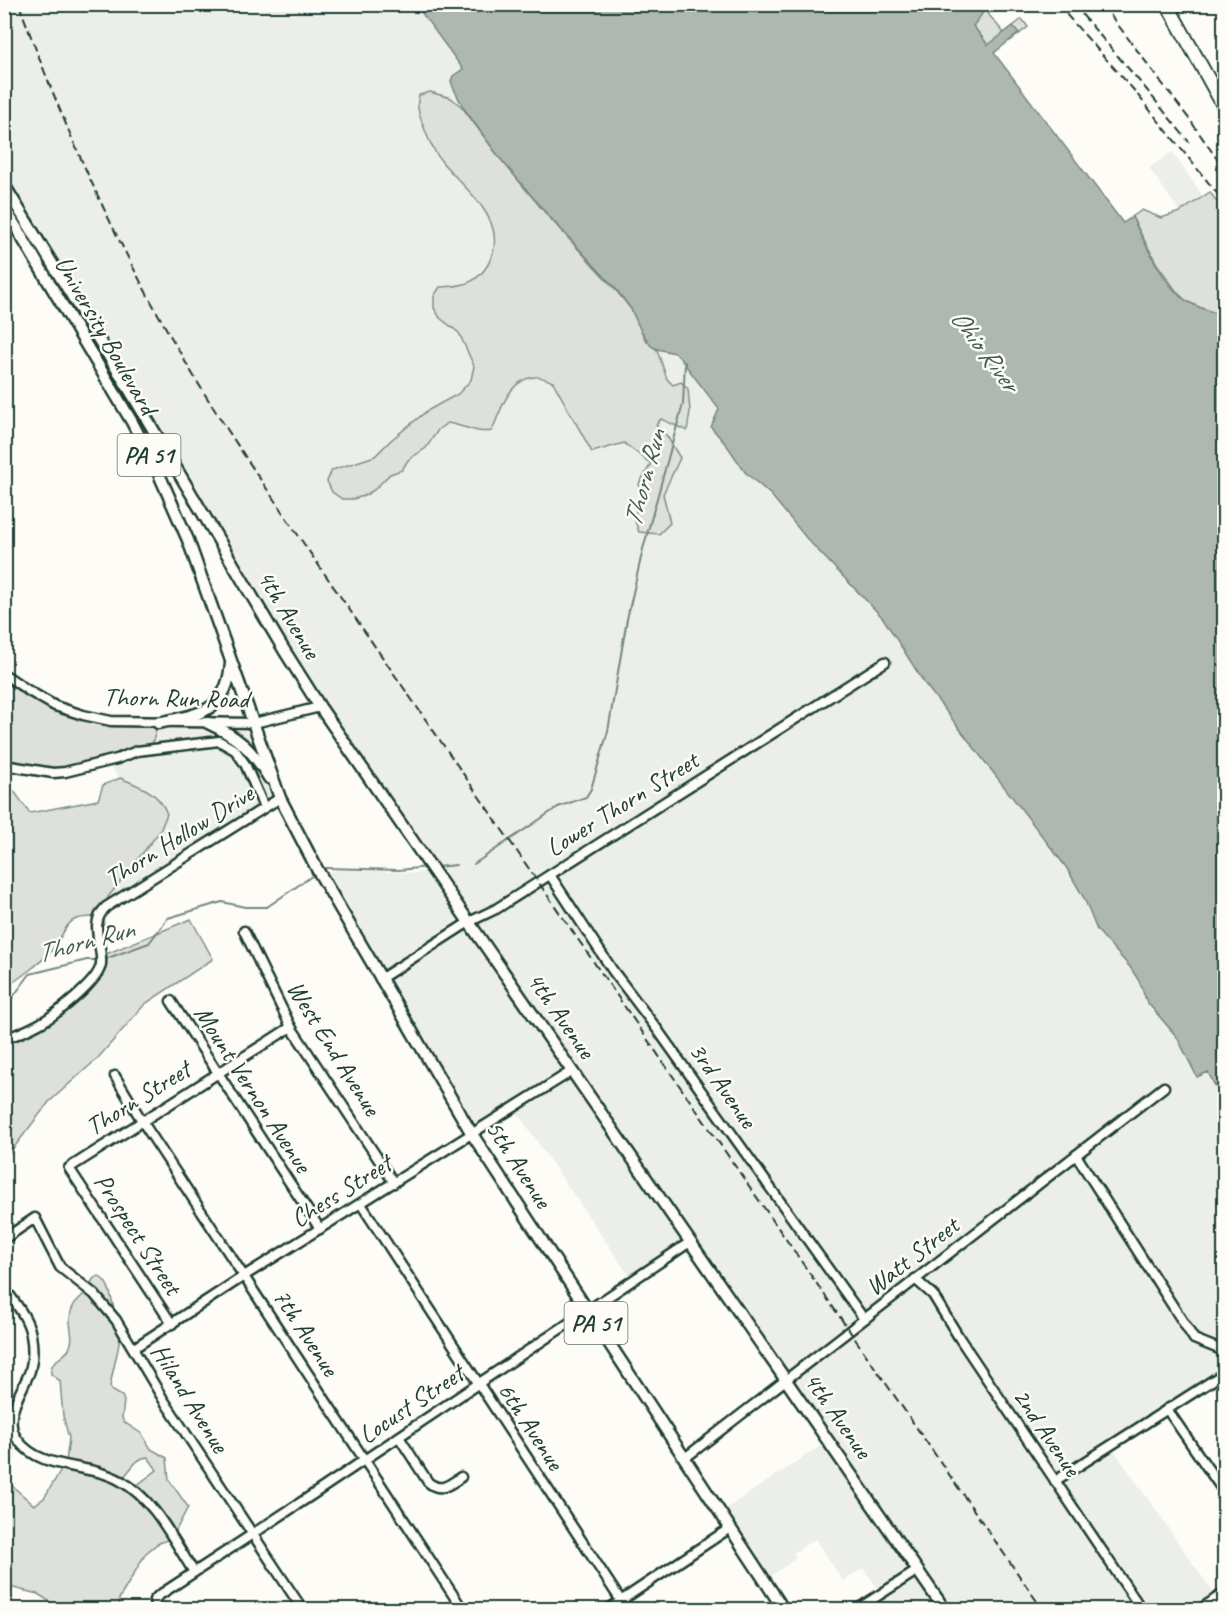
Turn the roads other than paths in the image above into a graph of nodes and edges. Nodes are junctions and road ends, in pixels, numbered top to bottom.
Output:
1 (1167, 4) edge
2 (1224, 107) edge
3 (4, 185) edge
4 (4, 207) edge
5 (156, 436) joint
6 (163, 447) junction
7 (150, 456) junction
8 (231, 660) junction
9 (885, 662) dead end
10 (4, 674) edge
11 (320, 707) junction
12 (158, 723) junction
13 (208, 723) junction
14 (254, 723) junction
15 (4, 765) edge
16 (280, 798) junction
17 (264, 807) junction
18 (550, 875) junction
19 (469, 922) junction
20 (244, 931) dead end
21 (380, 979) junction
22 (171, 1001) dead end
23 (291, 1027) junction
24 (4, 1039) edge
25 (572, 1071) junction
26 (218, 1073) junction
27 (115, 1076) dead end
28 (1164, 1087) dead end
29 (142, 1121) junction
30 (472, 1134) junction
31 (1076, 1155) junction
32 (69, 1168) joint
33 (394, 1183) junction
34 (361, 1204) junction
35 (320, 1229) junction
36 (4, 1239) edge
37 (690, 1242) junction
38 (244, 1276) junction
39 (915, 1280) junction
40 (4, 1287) edge
41 (588, 1312) junction
42 (864, 1319) junction
43 (172, 1324) junction
44 (134, 1348) junction
45 (1224, 1351) edge
46 (1224, 1377) edge
47 (786, 1379) junction
48 (478, 1384) junction
49 (1167, 1409) junction
50 (399, 1437) junction
51 (685, 1458) junction
52 (364, 1460) junction
53 (461, 1477) dead end
54 (1055, 1481) junction
55 (1224, 1492) edge
56 (730, 1528) junction
57 (253, 1534) junction
58 (918, 1570) junction
59 (194, 1572) junction
60 (1224, 1593) edge
61 (621, 1600) junction
62 (155, 1605) edge
63 (303, 1610) edge
64 (464, 1610) edge
65 (607, 1610) edge
66 (627, 1610) edge
67 (784, 1610) edge
68 (856, 1610) edge
69 (945, 1610) edge
70 (1142, 1610) edge
71 (1199, 1610) edge

1 - 2 highway
3 - 5 main road, University Boulevard / PA 51
4 - 7 main road, University Boulevard / PA 51
5 - 6 main road, 4th Avenue / PA 51
6 - 7 main road
6 - 11 main road, 4th Avenue / PA 51
7 - 8 main road, University Boulevard / PA 51
8 - 12 main road
8 - 14 main road, University Boulevard / PA 51
9 - 18 street, Lower Thorn Street
10 - 12 street, Thorn Run Road
11 - 14 street, Thorn Run Road
11 - 19 main road, 4th Avenue / PA 51
12 - 13 street, Thorn Run Road
13 - 14 street, Thorn Run Road
13 - 16 main road
14 - 16 main road, 5th Avenue / PA 51
15 - 17 street
16 - 17 street, Thorn Hollow Drive
16 - 21 main road, 5th Avenue / PA 51
17 - 24 street, Thorn Hollow Drive
18 - 19 street, Lower Thorn Street
18 - 42 street, 3rd Avenue
19 - 21 street, Lower Thorn Street
19 - 25 main road, 4th Avenue / PA 51
20 - 23 street, West End Avenue
21 - 30 main road, 5th Avenue / PA 51
22 - 26 street, Mount Vernon Avenue
23 - 26 street, Thorn Street
23 - 33 street, West End Avenue
25 - 30 street, Chess Street
25 - 37 main road, 4th Avenue / PA 51
26 - 29 street, Thorn Street
26 - 35 street, Mount Vernon Avenue
27 - 29 street, 7th Avenue
28 - 31 street, Watt Street
29 - 32 street, Thorn Street
29 - 38 street, 7th Avenue
30 - 33 street, Chess Street
30 - 41 main road, 5th Avenue / PA 51
31 - 39 street, Watt Street
31 - 45 street
32 - 43 street, Prospect Street
33 - 34 street, Chess Street
34 - 35 street, Chess Street
34 - 48 street, 6th Avenue
35 - 38 street, Chess Street
36 - 44 street, Hiland Avenue
37 - 41 street, Locust Street
37 - 47 main road, 4th Avenue / PA 51
38 - 43 street, Chess Street
38 - 52 street, 7th Avenue
39 - 42 street, Watt Street
39 - 54 street, 2nd Avenue
40 - 59 street
41 - 48 street, Locust Street
41 - 51 main road, 5th Avenue / PA 51
42 - 47 street, Watt Street
43 - 44 street, Chess Street
44 - 57 street, Hiland Avenue
46 - 49 street
47 - 51 street, Watt Street
47 - 58 main road, 4th Avenue / PA 51
48 - 50 street, Locust Street
48 - 61 street, 6th Avenue
49 - 54 street
49 - 55 street
50 - 52 street, Locust Street
50 - 53 street
51 - 56 main road, 5th Avenue / PA 51
52 - 57 street, Locust Street
52 - 64 street, 7th Avenue
54 - 70 street, 2nd Avenue
56 - 61 street
56 - 67 main road, 5th Avenue / PA 51
57 - 59 street, Locust Street
57 - 63 street, Hiland Avenue
58 - 68 street
58 - 69 main road, 4th Avenue / PA 51
59 - 62 street, Locust Street
60 - 71 street
61 - 65 street
61 - 66 street, 6th Avenue

